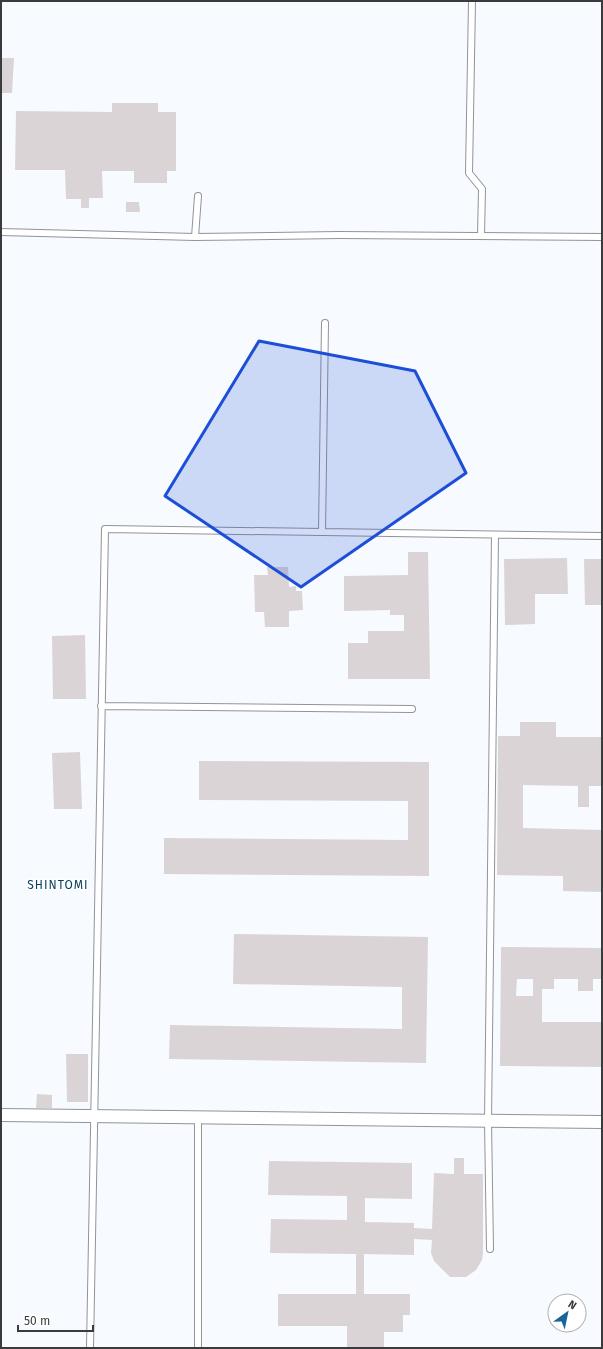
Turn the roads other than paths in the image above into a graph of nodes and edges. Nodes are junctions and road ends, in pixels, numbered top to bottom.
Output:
1 (472, 1) edge
2 (198, 196) dead end
3 (1, 232) edge
4 (481, 236) junction
5 (195, 237) junction
6 (602, 237) edge
7 (325, 322) dead end
8 (322, 532) junction
9 (496, 535) junction
10 (602, 536) edge
11 (101, 706) junction
12 (412, 709) dead end
13 (1, 1115) edge
14 (94, 1116) junction
15 (198, 1118) junction
16 (488, 1121) junction
17 (602, 1122) edge
18 (490, 1249) dead end
19 (90, 1348) edge
20 (198, 1348) edge

1 - 4 lane
2 - 5 lane
3 - 5 lane
4 - 5 lane
4 - 6 lane
7 - 8 lane
8 - 9 lane
8 - 11 lane
9 - 10 lane
9 - 16 lane
11 - 12 lane
11 - 14 lane
13 - 14 street
14 - 15 street
14 - 19 lane
15 - 16 street
15 - 20 lane
16 - 17 street
16 - 18 lane

